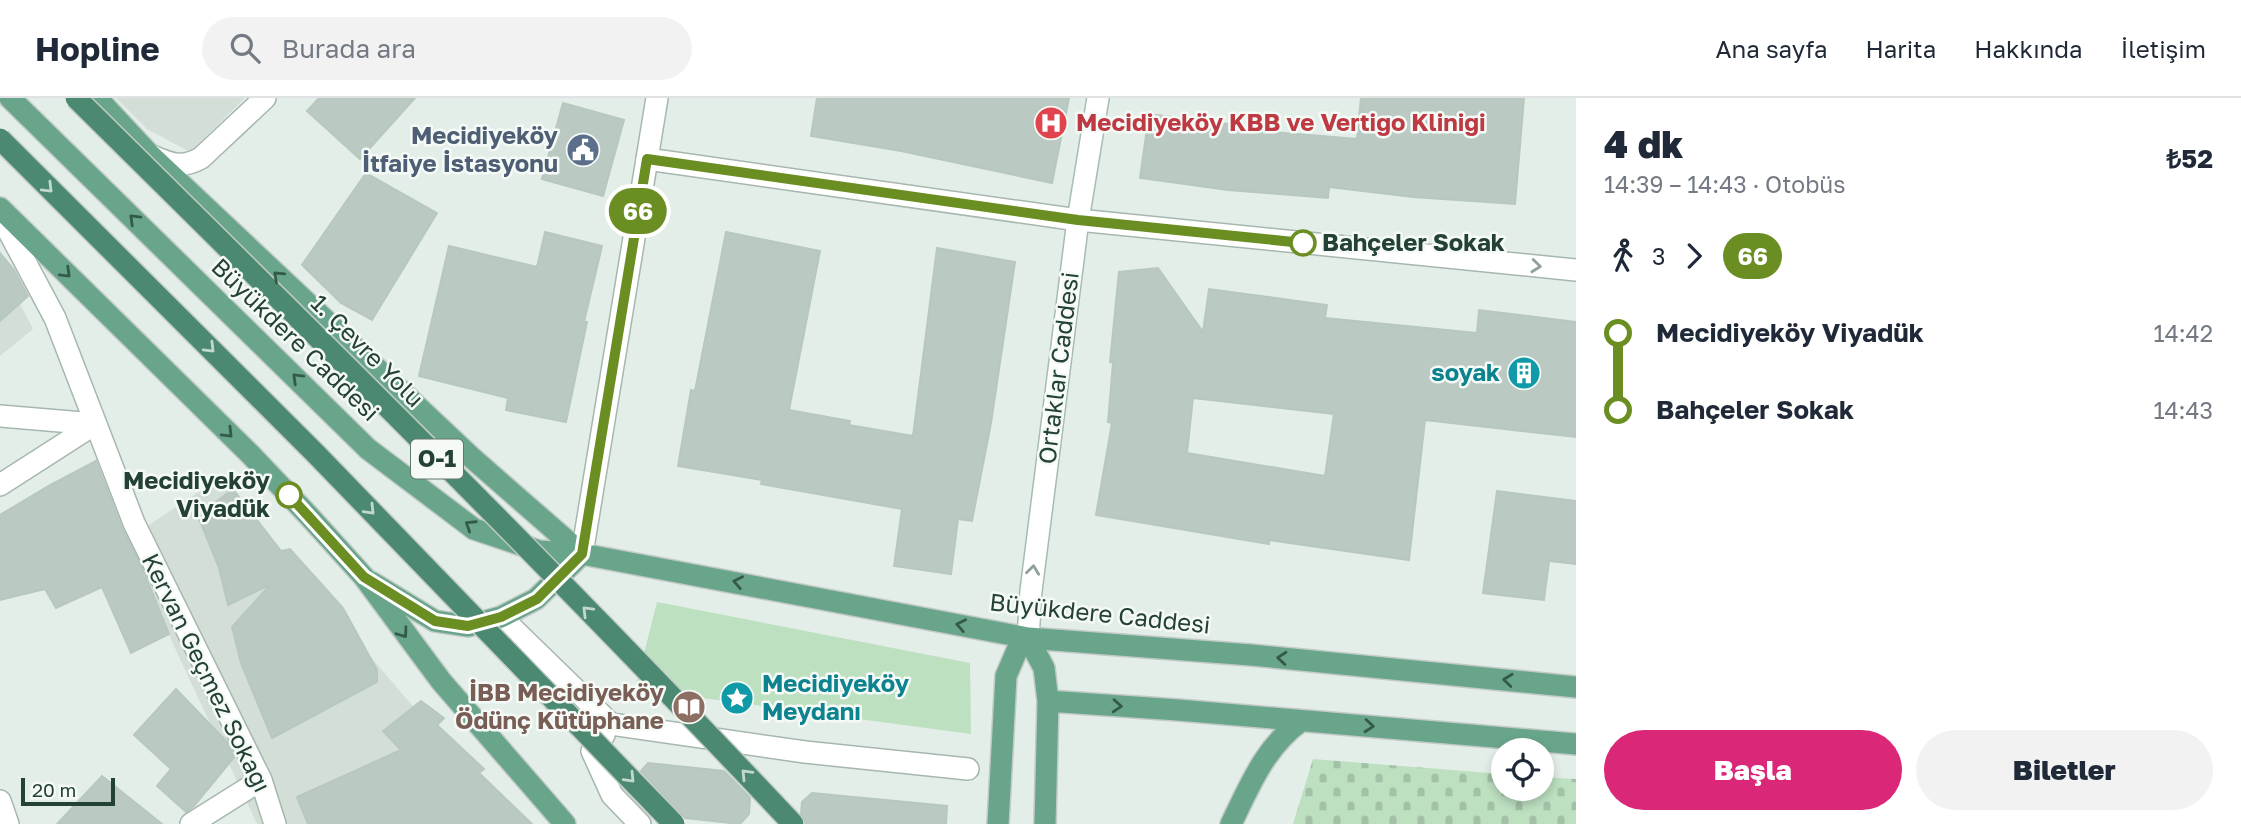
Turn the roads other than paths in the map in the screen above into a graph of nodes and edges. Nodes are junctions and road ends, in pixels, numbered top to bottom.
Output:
1 (10, 98) edge
2 (76, 98) edge
3 (97, 98) edge
4 (265, 98) edge
5 (657, 98) edge
6 (1098, 98) edge
7 (0, 139) edge
8 (150, 155) junction
9 (647, 159) junction
10 (0, 208) edge
11 (0, 215) edge
12 (1078, 220) junction
13 (1576, 270) edge
14 (0, 416) edge
15 (95, 424) junction
16 (0, 485) edge
17 (582, 554) junction
18 (364, 577) junction
19 (501, 617) junction
20 (1028, 638) junction
21 (1576, 687) edge
22 (1048, 701) junction
23 (1301, 721) junction
24 (611, 724) junction
25 (1576, 744) edge
26 (968, 769) dead end
27 (261, 780) junction
28 (0, 801) edge
29 (8, 824) edge
30 (191, 824) edge
31 (275, 824) edge
32 (565, 824) edge
33 (640, 824) edge
34 (674, 824) edge
35 (793, 824) edge
36 (998, 824) edge
37 (1045, 824) edge
38 (1231, 824) edge

17 -> 1 main road, Büyükdere Caddesi
35 -> 2 highway, 1. Çevre Yolu / O-1, bridge
3 - 8 main road, Büyükdere Caddesi
4 - 8 street
5 - 9 street
6 - 12 street, Ortaklar Caddesi
7 -> 34 highway, bridge
17 -> 8 main road, Büyükdere Caddesi
9 - 12 street
9 - 17 street
10 -> 18 main road
11 - 15 street, Kervan Geçmez Sokağı
12 -> 13 street
20 -> 12 street, Ortaklar Caddesi
14 - 15 street
15 - 16 street
15 - 27 street, Kervan Geçmez Sokağı
17 - 19 main road
20 -> 17 main road, Büyükdere Caddesi
18 - 19 main road
18 -> 32 main road
19 - 24 street
21 -> 20 main road, Büyükdere Caddesi
20 - 22 main road
20 - 36 main road
22 -> 23 main road
22 - 37 main road
23 -> 25 main road
23 - 38 main road
24 - 26 street
24 - 33 street
27 - 30 street
27 - 31 street, Kervan Geçmez Sokağı
28 - 29 street

